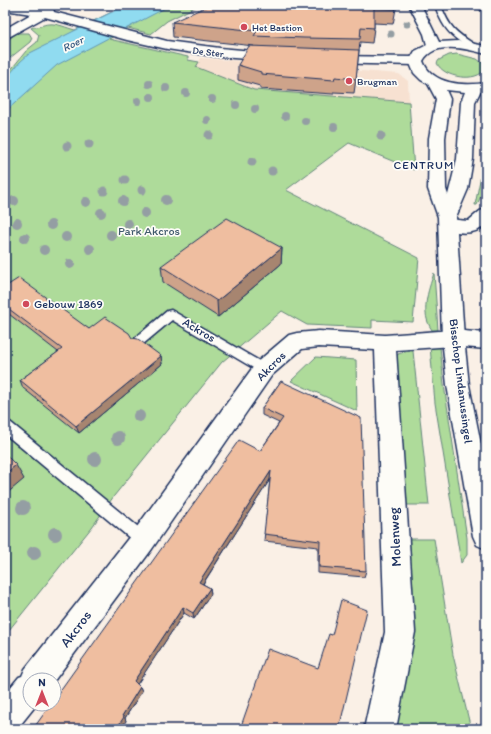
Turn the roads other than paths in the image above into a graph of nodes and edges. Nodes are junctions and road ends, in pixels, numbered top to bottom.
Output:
1 (63, 5) edge
2 (438, 5) edge
3 (5, 6) edge
4 (417, 6) edge
5 (44, 13) junction
6 (5, 35) edge
7 (471, 46) junction
8 (434, 47) junction
9 (486, 50) edge
10 (289, 58) edge
11 (312, 59) edge
12 (416, 61) junction
13 (434, 81) junction
14 (481, 88) edge
15 (486, 215) edge
16 (448, 221) junction
17 (471, 340) edge
18 (138, 342) edge
19 (385, 343) junction
20 (264, 369) junction
21 (5, 426) edge
22 (486, 536) edge
23 (143, 540) junction
24 (42, 672) edge
25 (22, 698) edge
26 (5, 719) edge
27 (380, 729) edge

1 - 5 street
2 - 7 lane
3 - 5 street, De Ster
4 - 8 street
5 - 6 street
5 - 10 street, De Ster
7 - 8 street
7 - 9 street
8 - 12 street
11 - 12 street
12 - 13 street
13 - 14 street
13 - 16 street, Bisschop Lindanussingel
14 - 16 street, Bisschop Lindanussingel
15 - 16 street
16 - 17 street, Bisschop Lindanussingel
17 - 19 street, Akcros
17 - 22 street, Bisschop Lindanussingel
18 - 20 lane, Ackros
19 - 20 street, Akcros
19 - 27 street, Molenweg
20 - 23 street, Akcros
21 - 23 lane
23 - 24 street, Akcros
25 - 26 street

